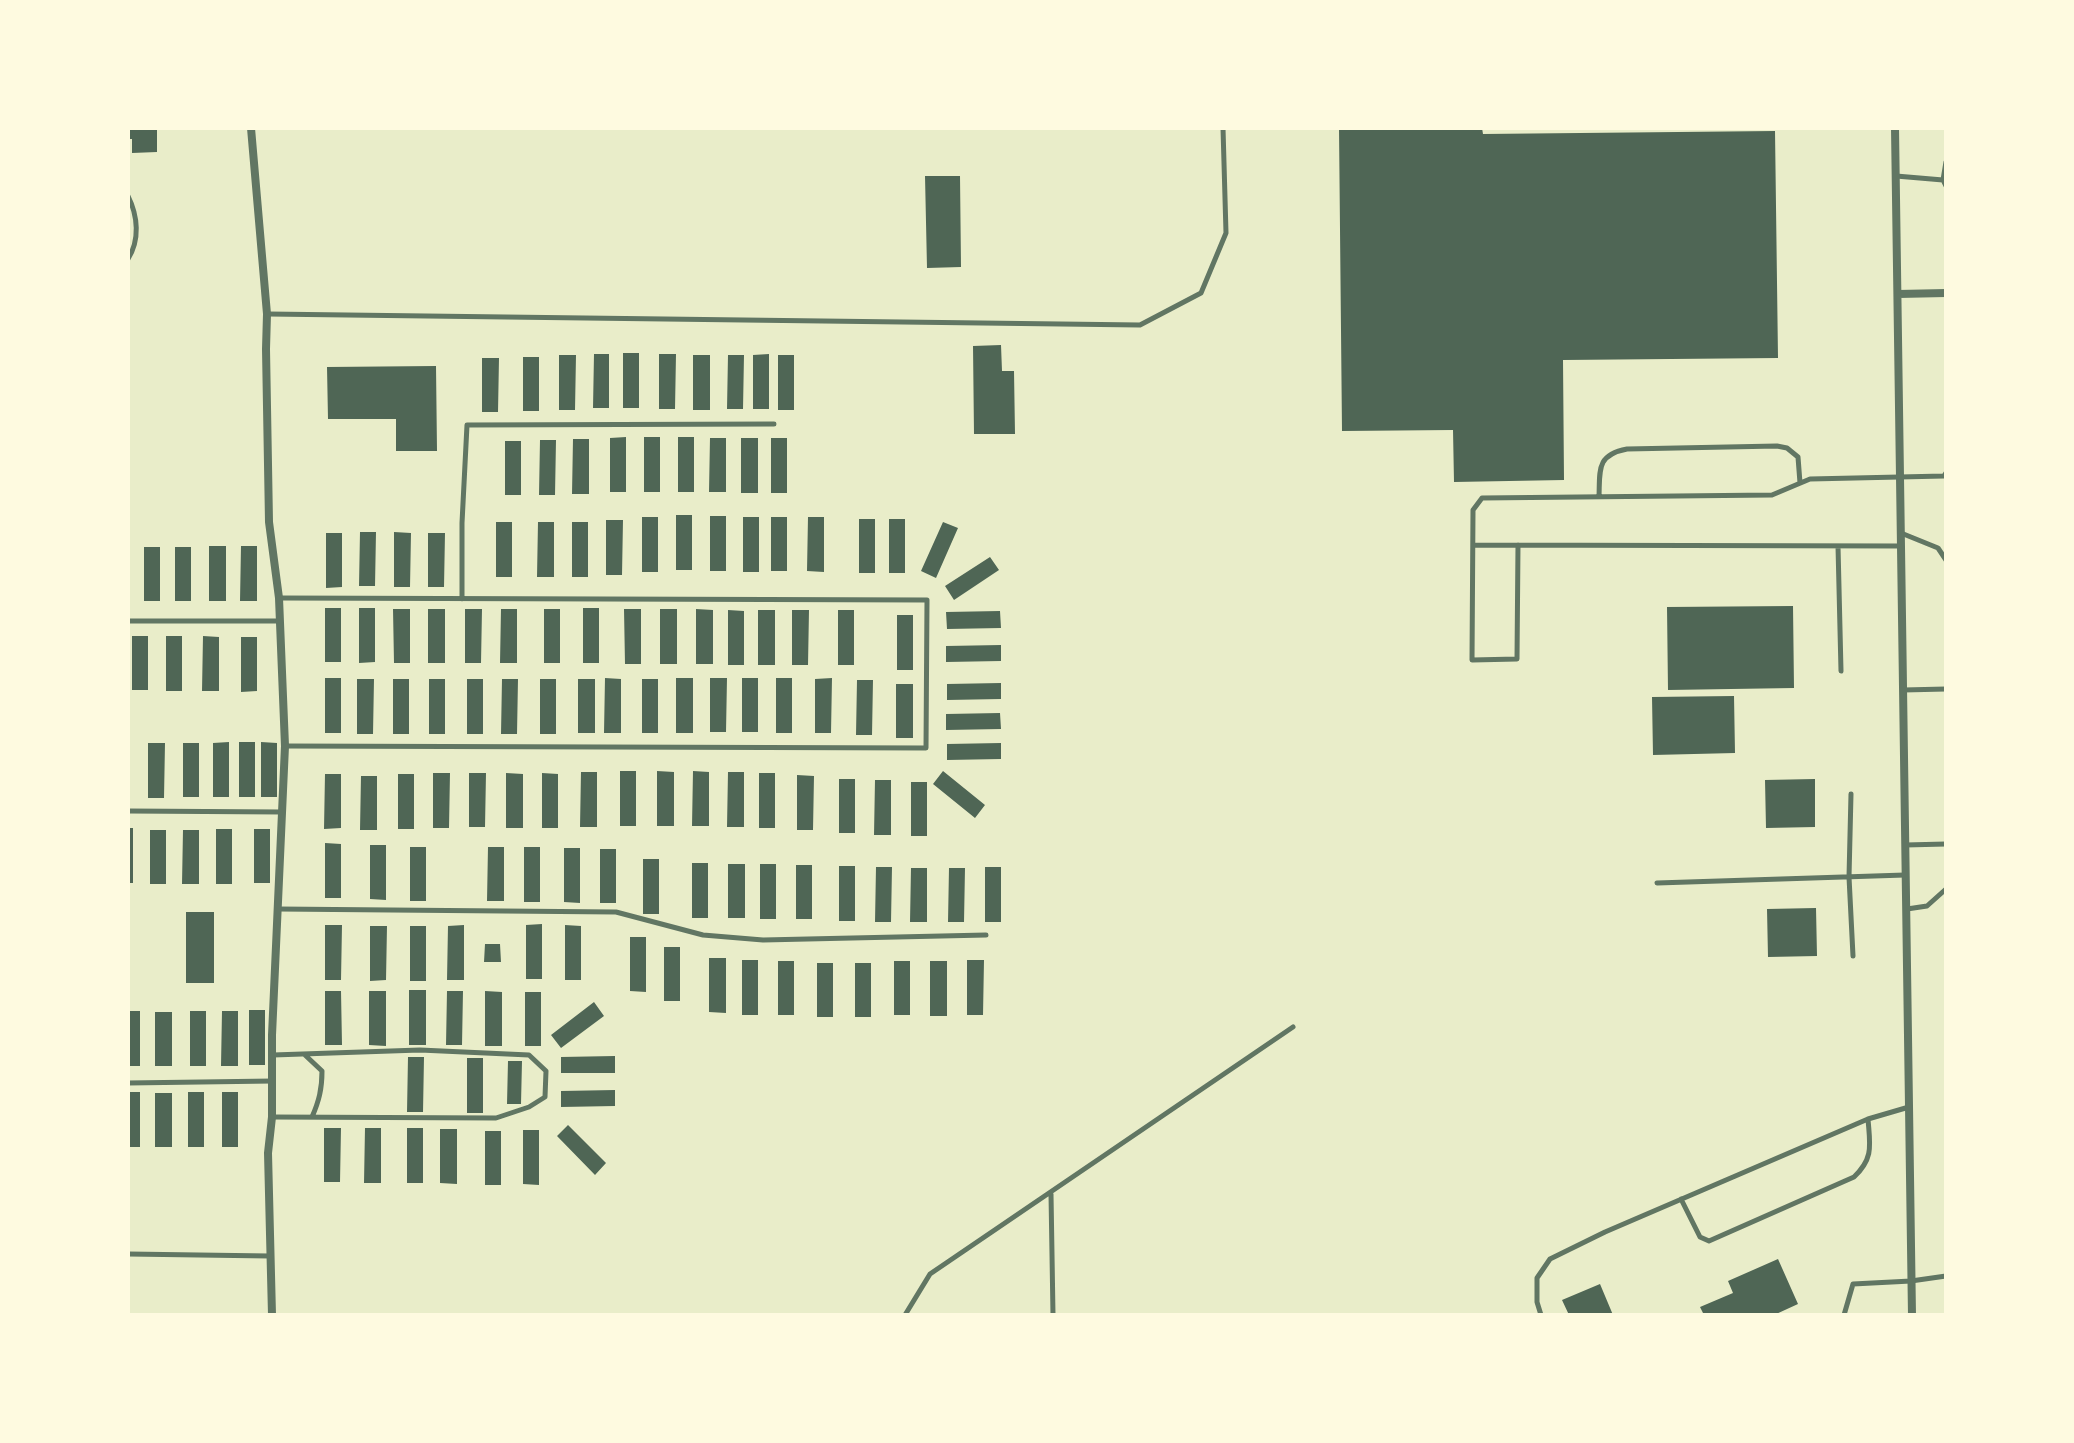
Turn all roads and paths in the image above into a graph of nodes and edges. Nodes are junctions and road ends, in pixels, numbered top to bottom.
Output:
1 (251, 128) edge
2 (1223, 128) edge
3 (1895, 128) edge
4 (1946, 162) edge
5 (1896, 176) junction
6 (1944, 183) edge
7 (128, 196) edge
8 (128, 259) edge
9 (1946, 293) edge
10 (1898, 294) junction
11 (267, 314) junction
12 (774, 424) dead end
13 (1946, 473) edge
14 (1900, 478) junction
15 (1800, 483) junction
16 (1599, 497) junction
17 (1901, 533) junction
18 (1473, 545) junction
19 (1518, 545) junction
20 (1838, 546) junction
21 (1901, 546) junction
22 (1946, 560) edge
23 (279, 598) junction
24 (462, 599) junction
25 (128, 621) edge
26 (280, 621) junction
27 (1841, 671) dead end
28 (1946, 689) edge
29 (1903, 690) junction
30 (285, 746) junction
31 (1851, 794) dead end
32 (128, 811) edge
33 (282, 812) junction
34 (1946, 844) edge
35 (1905, 845) junction
36 (1906, 875) junction
37 (1849, 877) junction
38 (1657, 883) dead end
39 (1946, 889) edge
40 (277, 909) junction
41 (1906, 909) junction
42 (986, 935) dead end
43 (1853, 956) dead end
44 (1293, 1027) dead end
45 (304, 1054) junction
46 (273, 1055) junction
47 (273, 1081) junction
48 (128, 1083) edge
49 (1909, 1106) junction
50 (272, 1117) junction
51 (312, 1117) junction
52 (1868, 1119) junction
53 (1051, 1193) junction
54 (1681, 1199) junction
55 (128, 1254) edge
56 (271, 1256) junction
57 (1946, 1276) edge
58 (1911, 1281) junction
59 (272, 1315) edge
60 (905, 1315) edge
61 (1053, 1315) edge
62 (1541, 1315) edge
63 (1844, 1315) edge
64 (1912, 1315) edge

1 - 11 street
2 - 11 lane
3 - 5 street
4 - 6 lane
5 - 6 lane
5 - 10 street
7 - 8 lane
9 - 10 street
10 - 14 street
11 - 23 street
12 - 24 lane
13 - 14 lane
14 - 15 lane
14 - 17 street
15 - 16 lane
15 - 16 lane
16 - 18 lane
17 - 21 street
17 - 22 lane
18 - 19 lane
18 - 19 lane
19 - 20 lane
20 - 21 lane
20 - 27 lane
21 - 29 street
23 - 24 lane
23 - 26 street
24 - 30 lane
25 - 26 lane
26 - 30 street
28 - 29 lane
29 - 35 street
30 - 33 street
31 - 37 lane
32 - 33 lane
33 - 40 street
34 - 35 lane
35 - 36 street
36 - 37 lane
36 - 41 street
37 - 38 lane
37 - 43 lane
39 - 41 lane
40 - 42 lane
40 - 46 street
41 - 49 street
44 - 53 lane
45 - 46 lane
45 - 51 lane
45 - 51 lane
46 - 47 street
47 - 48 lane
47 - 50 street
49 - 52 lane
49 - 58 street
50 - 51 lane
50 - 56 street
52 - 54 lane
52 - 54 lane
53 - 60 lane
53 - 61 lane
54 - 62 lane
55 - 56 lane
56 - 59 street
57 - 58 lane
58 - 63 lane
58 - 64 street

